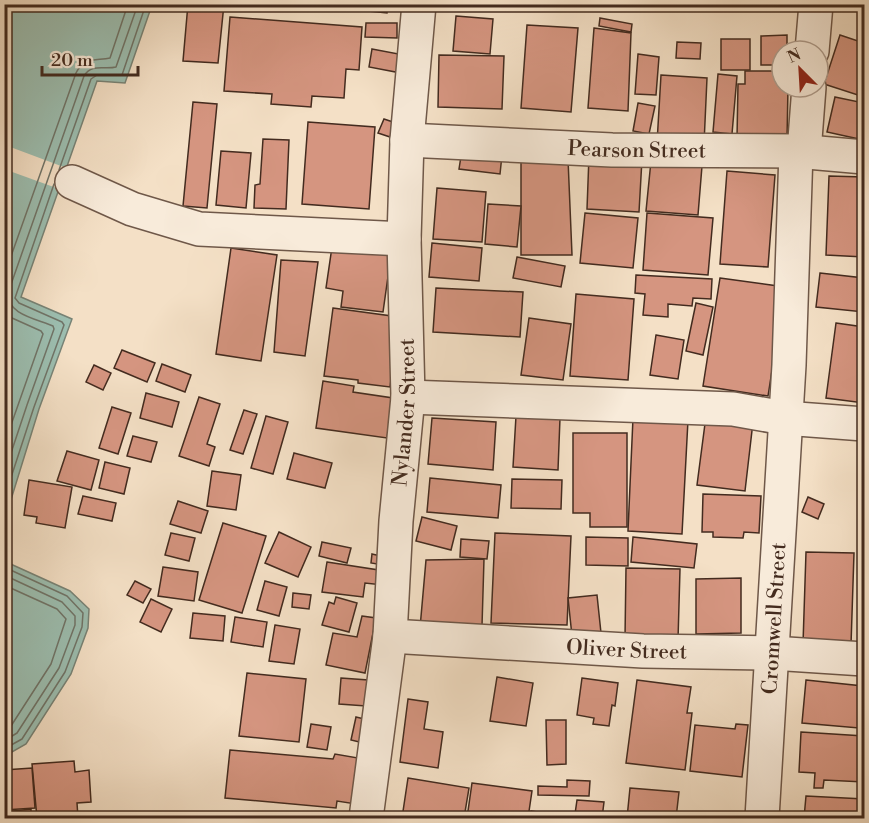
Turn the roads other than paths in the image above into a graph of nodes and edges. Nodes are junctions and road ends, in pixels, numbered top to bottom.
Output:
1 (419, 4) edge
2 (816, 4) edge
3 (813, 39) edge
4 (807, 99) edge
5 (407, 140) junction
6 (800, 152) junction
7 (864, 157) edge
8 (72, 182) dead end
9 (404, 239) junction
10 (408, 397) junction
11 (784, 418) junction
12 (864, 423) edge
13 (390, 636) junction
14 (772, 653) junction
15 (864, 659) edge
16 (366, 819) edge
17 (762, 819) edge

1 - 5 street, Nylander Street
2 - 3 street
4 - 6 street
5 - 6 street, Pearson Street
5 - 9 street, Nylander Street
6 - 7 street, Pearson Street
6 - 11 street, Cromwell Street
8 - 9 street
9 - 10 street, Nylander Street
10 - 11 street
10 - 13 street, Nylander Street
11 - 12 street
11 - 14 street, Cromwell Street
13 - 14 street, Oliver Street
13 - 16 street, Nylander Street
14 - 15 street, Oliver Street
14 - 17 street, Cromwell Street

